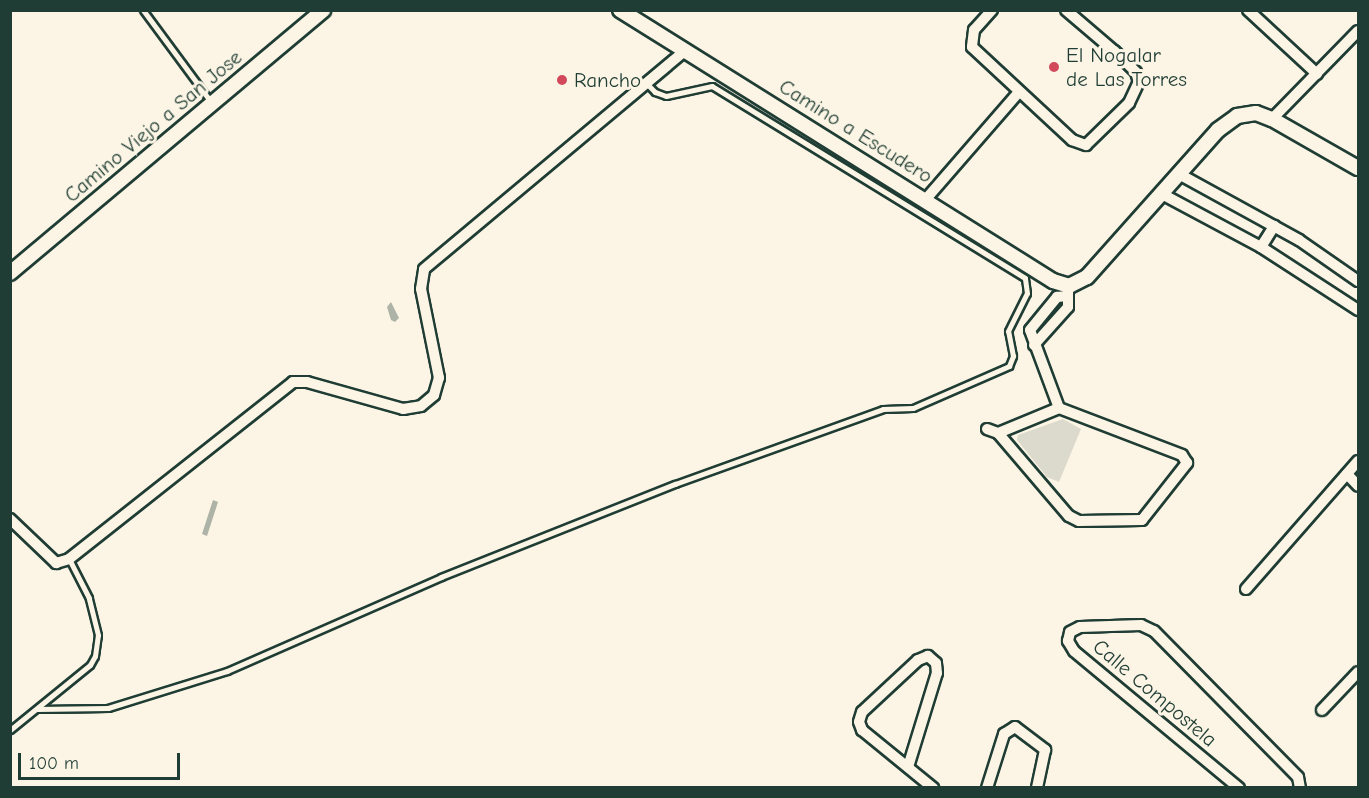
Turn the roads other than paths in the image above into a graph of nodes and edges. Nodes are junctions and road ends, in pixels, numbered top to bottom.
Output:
1 (143, 10) edge
2 (322, 10) edge
3 (620, 10) edge
4 (993, 10) edge
5 (1066, 10) edge
6 (1248, 10) edge
7 (1359, 30) edge
8 (686, 50) junction
9 (1317, 74) junction
10 (646, 83) junction
11 (1018, 93) junction
12 (212, 104) junction
13 (1272, 119) junction
14 (1359, 168) edge
15 (1179, 174) junction
16 (1162, 194) junction
17 (926, 199) junction
18 (1274, 226) junction
19 (1261, 247) junction
20 (10, 273) edge
21 (1359, 281) edge
22 (1068, 291) junction
23 (1359, 310) edge
24 (1059, 408) junction
25 (987, 429) dead end
26 (998, 433) junction
27 (1359, 460) edge
28 (1347, 474) junction
29 (1359, 486) edge
30 (10, 519) edge
31 (69, 559) junction
32 (1246, 590) dead end
33 (1359, 672) edge
34 (37, 709) junction
35 (1322, 710) dead end
36 (10, 730) edge
37 (908, 767) junction
38 (933, 788) edge
39 (987, 788) edge
40 (1037, 788) edge
41 (1239, 788) edge
42 (1300, 788) edge

1 - 12 lane
2 - 12 street, Camino Viejo a San Jose
3 - 8 street, Camino a Escudero
4 - 11 street
5 - 11 street
6 - 9 street
7 - 9 street
8 - 10 street
8 - 17 street, Camino a Escudero
9 - 13 street
10 - 31 street
10 - 34 lane
11 - 17 street
12 - 20 street, Camino Viejo a San Jose
13 - 14 street
13 - 15 street
15 - 16 street
15 - 18 street
16 - 19 street
16 - 22 street
17 - 22 street, Camino a Escudero
18 - 19 street
18 - 21 street
19 - 23 street
22 - 24 street
24 - 26 street
24 - 26 street
25 - 26 street
27 - 28 street
28 - 29 street
28 - 32 street
30 - 31 street
31 - 34 lane
33 - 35 street
34 - 36 lane
37 - 37 street
37 - 38 street
39 - 40 street
41 - 42 street, Calle Compostela

